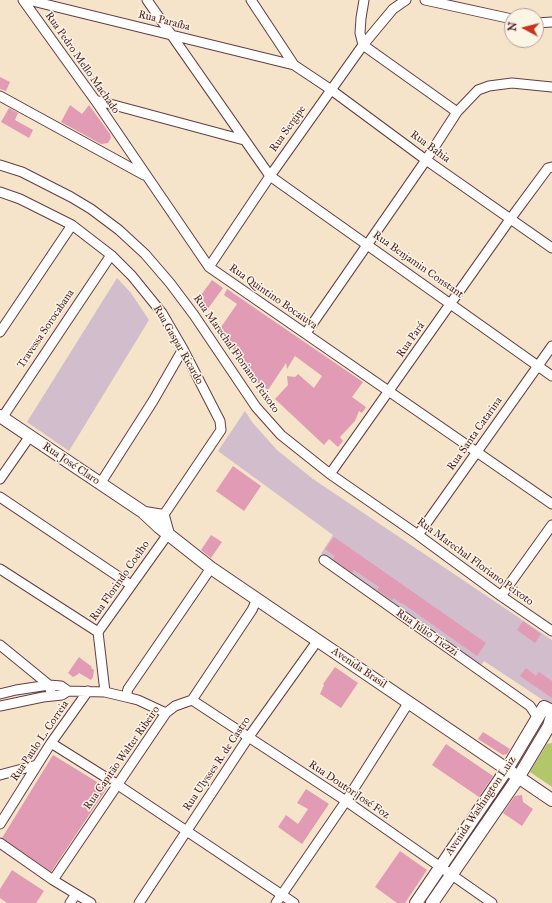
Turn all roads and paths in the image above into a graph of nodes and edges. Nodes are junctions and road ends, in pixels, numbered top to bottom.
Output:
1 (23, 0) edge
2 (28, 0) edge
3 (147, 0) edge
4 (251, 0) edge
5 (364, 0) edge
6 (406, 0) edge
7 (425, 0) edge
8 (504, 17) edge
9 (171, 35) junction
10 (363, 45) junction
11 (294, 65) junction
12 (552, 87) edge
13 (330, 89) junction
14 (0, 96) edge
15 (95, 100) junction
16 (457, 112) junction
17 (122, 140) junction
18 (244, 140) junction
19 (117, 160) junction
20 (426, 160) junction
21 (0, 165) edge
22 (552, 167) edge
23 (270, 176) junction
24 (146, 177) junction
25 (2, 195) edge
26 (511, 218) junction
27 (72, 225) junction
28 (367, 244) junction
29 (552, 248) edge
30 (111, 255) junction
31 (209, 266) junction
32 (451, 303) junction
33 (0, 332) edge
34 (306, 333) junction
35 (552, 346) edge
36 (183, 349) junction
37 (538, 366) junction
38 (552, 376) edge
39 (390, 391) junction
40 (1, 417) edge
41 (30, 436) junction
42 (478, 452) junction
43 (330, 474) junction
44 (0, 479) edge
45 (100, 484) junction
46 (0, 497) edge
47 (552, 504) edge
48 (143, 512) junction
49 (163, 516) junction
50 (552, 525) edge
51 (168, 534) junction
52 (418, 535) junction
53 (324, 560) dead end
54 (211, 568) junction
55 (0, 569) edge
56 (131, 585) junction
57 (501, 596) junction
58 (257, 599) junction
59 (552, 631) edge
60 (98, 632) junction
61 (318, 640) junction
62 (0, 645) edge
63 (49, 686) junction
64 (68, 691) junction
65 (88, 691) junction
66 (105, 692) junction
67 (0, 694) edge
68 (52, 696) junction
69 (126, 697) junction
70 (192, 700) junction
71 (409, 702) junction
72 (0, 706) edge
73 (166, 713) junction
74 (548, 717) edge
75 (248, 738) junction
76 (51, 743) junction
77 (37, 765) junction
78 (20, 769) junction
79 (507, 769) junction
80 (0, 775) edge
81 (29, 777) junction
82 (518, 778) junction
83 (118, 785) junction
84 (552, 800) edge
85 (346, 801) junction
86 (0, 824) edge
87 (187, 832) junction
88 (0, 843) edge
89 (440, 867) junction
90 (451, 874) junction
91 (53, 880) junction
92 (76, 894) junction
93 (281, 894) junction
94 (70, 903) edge
95 (91, 903) edge
96 (140, 903) edge
97 (276, 903) edge
98 (294, 903) edge
99 (416, 903) edge
100 (432, 903) edge
101 (492, 903) edge

1 - 15 street, Rua Pedro Mello Machado
2 - 9 street, Rua Paraíba
3 - 9 street, Rua Benjamin Constant
4 - 11 street
5 - 10 street
6 - 10 street, Rua Sergipe
7 - 8 street
9 - 11 street, Rua Paraíba
9 - 18 street, Rua Benjamin Constant
10 - 13 street, Rua Sergipe
10 - 16 street
11 - 13 street, Rua Bahia
12 - 16 street
13 - 20 street, Rua Bahia
13 - 23 street, Rua Sergipe
14 - 19 street, Rua Quintino Bocaiuva
15 - 17 street, Rua Pedro Mello Machado
15 - 18 street
16 - 20 street
17 - 19 street
17 - 24 street, Rua Pedro Mello Machado
18 - 23 street, Rua Benjamin Constant
19 - 24 street, Rua Quintino Bocaiuva
20 - 26 street, Rua Bahia
20 - 28 street
21 - 43 street, Rua Marechal Floriano Peixoto
22 - 26 street, Rua Pará
23 - 28 street, Rua Benjamin Constant
23 - 31 street, Rua Sergipe
24 - 31 street, Rua Quintino Bocaiuva
25 - 27 street, Rua Gaspar Ricardo
26 - 29 street, Rua Bahia
26 - 32 street, Rua Pará
27 - 30 street, Rua Gaspar Ricardo
27 - 33 street
28 - 32 street, Rua Benjamin Constant
28 - 34 street
30 - 36 street, Rua Gaspar Ricardo
30 - 40 street, Travessa Sorocabana
31 - 34 street, Rua Quintino Bocaiuva
32 - 37 street, Rua Benjamin Constant
32 - 39 street, Rua Pará
34 - 39 street, Rua Quintino Bocaiuva
35 - 37 street, Rua Santa Catarina
36 - 45 street
36 - 49 street, Rua Gaspar Ricardo
37 - 38 street, Rua Benjamin Constant
37 - 42 street, Rua Santa Catarina
39 - 42 street, Rua Quintino Bocaiuva
39 - 43 street, Rua Pará
40 - 41 street, Rua José Claro
41 - 44 street
41 - 45 street, Rua José Claro
42 - 47 street, Rua Quintino Bocaiuva
42 - 52 street, Rua Santa Catarina
43 - 52 street, Rua Marechal Floriano Peixoto
45 - 48 street, Rua José Claro
46 - 56 street
48 - 49 street, Rua José Claro
48 - 51 street, Rua José Claro
49 - 51 street
50 - 57 street
51 - 54 street, Avenida Brasil
51 - 56 street, Rua Florindo Coelho
52 - 57 street, Rua Marechal Floriano Peixoto
53 - 74 street, Rua Júlio Tiezzi
54 - 58 street, Avenida Brasil
54 - 69 street
55 - 60 street
56 - 60 street, Rua Florindo Coelho
57 - 59 street, Rua Marechal Floriano Peixoto
58 - 61 street, Avenida Brasil
58 - 70 street
60 - 66 street, Rua Florindo Coelho
61 - 71 street, Avenida Brasil
61 - 75 street, Rua Ulysses R. de Castro
62 - 63 street
63 - 64 street
63 - 67 street
63 - 68 street
64 - 65 street
64 - 68 street
65 - 66 street
65 - 76 street, Rua Paulo L. Correia
66 - 69 street
68 - 72 street
69 - 73 street
70 - 73 street, Rua Capitão Walter Ribeiro
70 - 75 street, Rua Doutor José Foz
71 - 79 street, Avenida Brasil
71 - 85 street
73 - 83 street, Rua Capitão Walter Ribeiro
74 - 79 street, Avenida Washington Luiz
74 - 82 street, Avenida Washington Luiz
75 - 85 street, Rua Doutor José Foz
75 - 87 street, Rua Ulysses R. de Castro
76 - 77 street, Rua Paulo L. Correia
76 - 83 street
77 - 78 street
77 - 81 street, Rua Paulo L. Correia
78 - 80 street
78 - 81 street
79 - 82 street, Avenida Brasil
79 - 89 street, Avenida Washington Luiz
81 - 86 street, Rua Paulo L. Correia
82 - 84 street, Avenida Brasil
82 - 90 street, Avenida Washington Luiz
83 - 87 street
83 - 91 street, Rua Capitão Walter Ribeiro
85 - 89 street, Rua Doutor José Foz
85 - 93 street
87 - 93 street
87 - 96 street, Rua Ulysses R. de Castro
88 - 91 street
89 - 90 street, Rua Doutor José Foz
89 - 99 street, Avenida Washington Luiz
90 - 100 street, Avenida Washington Luiz
90 - 101 street, Rua Doutor José Foz
91 - 92 street
92 - 94 street
92 - 95 street
93 - 97 street
93 - 98 street

